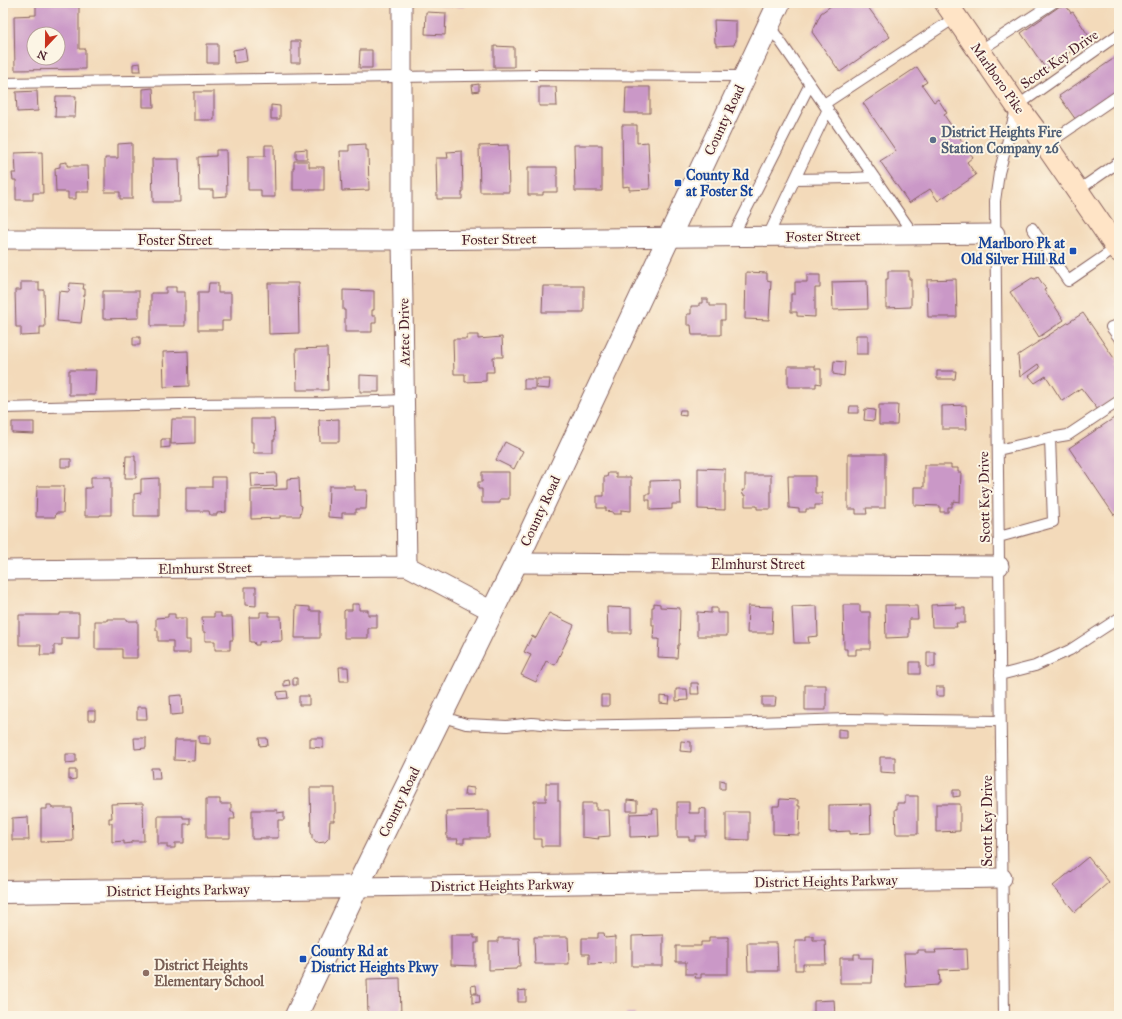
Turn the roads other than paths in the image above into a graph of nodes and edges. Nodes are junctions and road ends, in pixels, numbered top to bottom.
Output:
1 (402, 3) edge
2 (779, 3) edge
3 (1053, 3) edge
4 (951, 10) edge
5 (769, 25) junction
6 (1119, 34) edge
7 (979, 51) junction
8 (402, 76) junction
9 (745, 76) junction
10 (3, 83) edge
11 (810, 84) junction
12 (1119, 95) edge
13 (1017, 106) junction
14 (826, 107) junction
15 (1046, 145) junction
16 (1119, 162) edge
17 (874, 177) junction
18 (795, 178) junction
19 (1077, 190) junction
20 (1032, 228) dead end
21 (995, 234) junction
22 (914, 235) junction
23 (733, 236) junction
24 (768, 236) junction
25 (669, 237) junction
26 (3, 239) edge
27 (402, 240) junction
28 (1118, 248) edge
29 (1119, 325) edge
30 (1119, 338) edge
31 (405, 400) junction
32 (1119, 401) edge
33 (3, 408) edge
34 (1050, 438) junction
35 (998, 450) junction
36 (999, 537) junction
37 (516, 563) junction
38 (407, 566) junction
39 (1000, 566) junction
40 (3, 570) edge
41 (492, 611) junction
42 (1119, 618) edge
43 (1000, 675) junction
44 (440, 716) junction
45 (1000, 721) junction
46 (1002, 878) junction
47 (357, 887) junction
48 (3, 892) edge
49 (296, 1016) edge
50 (1004, 1016) edge

1 - 8 street, Aztec Drive
2 - 5 street, County Road
3 - 7 lane
4 - 7 main road, Marlboro Pike
4 - 14 lane
5 - 9 street, County Road
5 - 11 lane
6 - 13 lane, Scott Key Drive
7 - 13 main road, Marlboro Pike
8 - 9 lane
8 - 10 lane
8 - 27 street, Aztec Drive
9 - 25 street, County Road
11 - 14 lane
11 - 23 lane
12 - 15 lane
13 - 15 main road, Marlboro Pike
13 - 21 lane, Scott Key Drive
14 - 17 lane
14 - 18 lane
15 - 19 main road, Marlboro Pike
16 - 19 lane
17 - 18 lane
17 - 22 lane
18 - 24 lane
19 - 28 main road, Marlboro Pike
20 - 28 lane
21 - 22 street, Foster Street
21 - 35 lane, Scott Key Drive
22 - 24 street, Foster Street
23 - 24 street, Foster Street
23 - 25 street, Foster Street
25 - 27 street, Foster Street
25 - 37 street, County Road
26 - 27 street, Foster Street
27 - 31 street, Aztec Drive
29 - 30 lane
31 - 33 lane
31 - 38 street, Aztec Drive
32 - 34 lane
34 - 35 lane
34 - 36 lane
35 - 36 lane, Scott Key Drive
36 - 39 lane, Scott Key Drive
37 - 39 street, Elmhurst Street
37 - 41 street, County Road
38 - 40 street, Elmhurst Street
38 - 41 street
39 - 43 lane, Scott Key Drive
41 - 44 street, County Road
42 - 43 lane
43 - 45 lane, Scott Key Drive
44 - 45 lane
44 - 47 street, County Road
45 - 46 lane, Scott Key Drive
46 - 47 street, District Heights Parkway
46 - 50 lane, Scott Key Drive
47 - 48 street, District Heights Parkway
47 - 49 street, County Road

